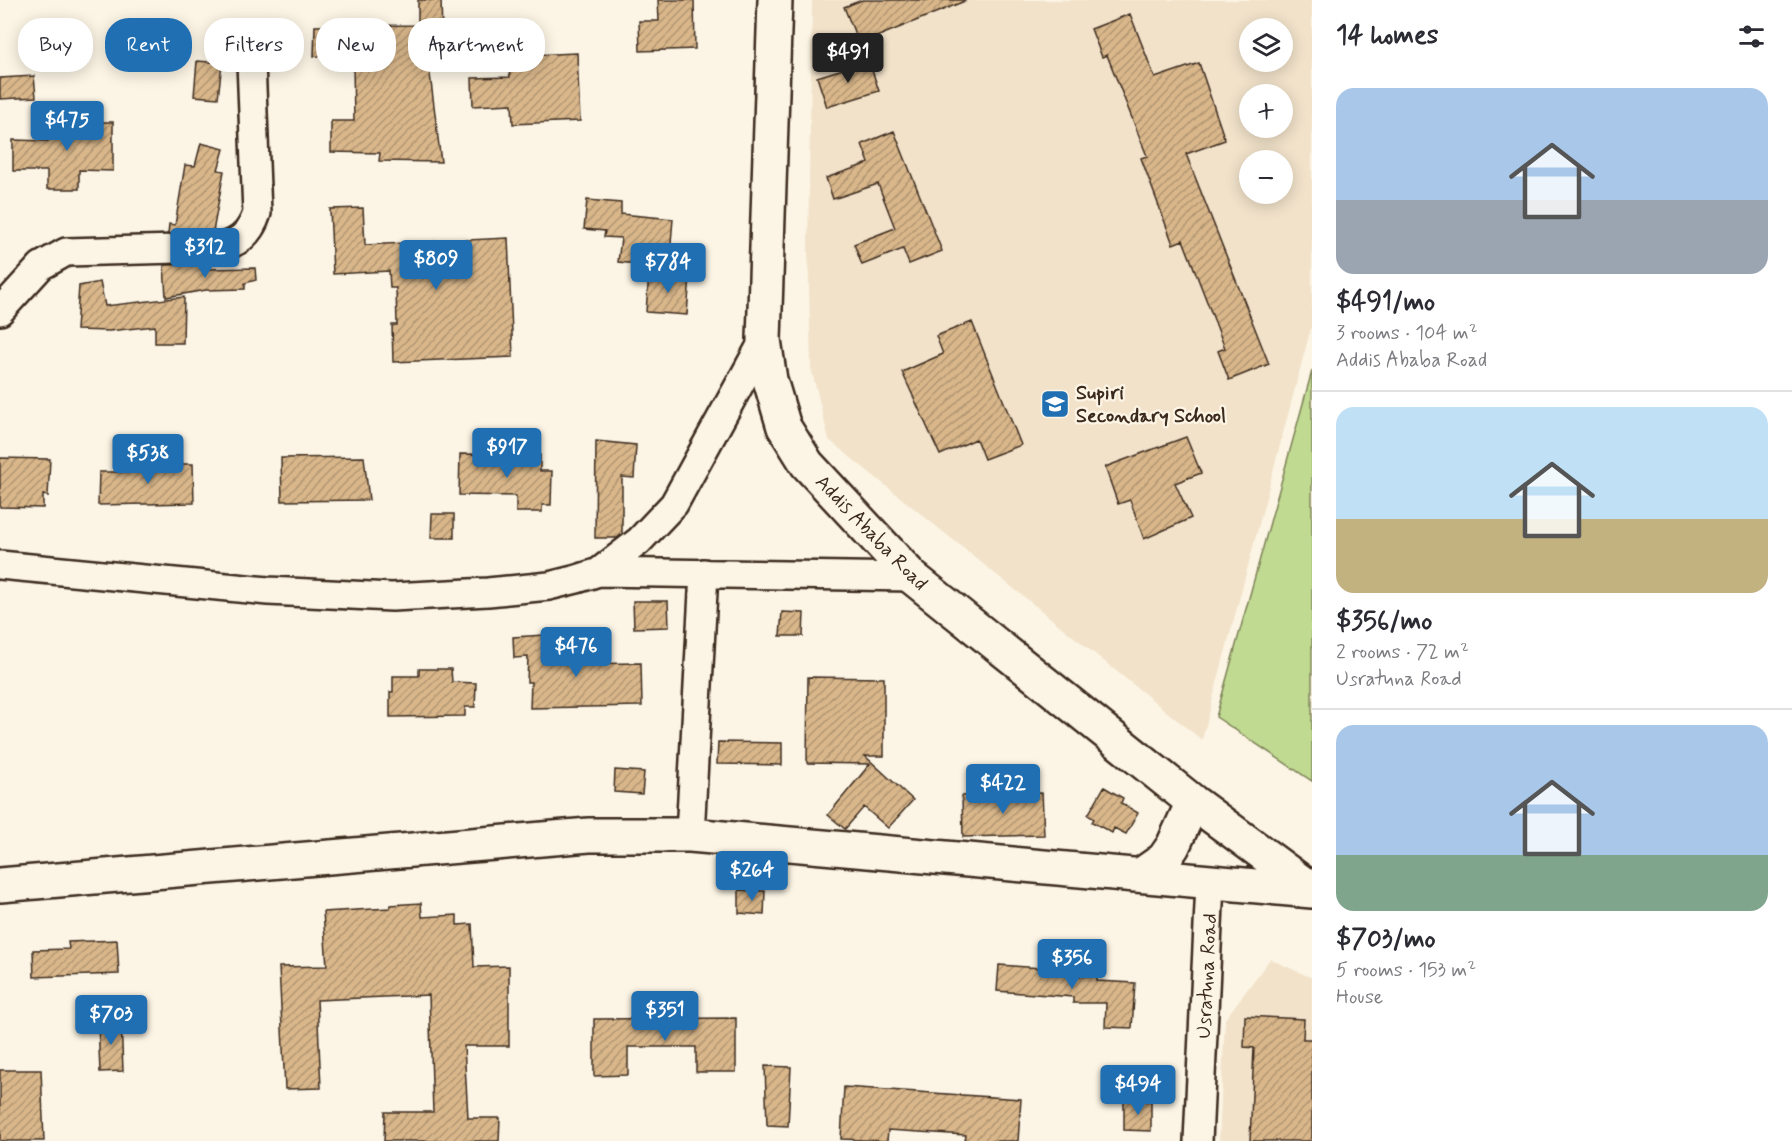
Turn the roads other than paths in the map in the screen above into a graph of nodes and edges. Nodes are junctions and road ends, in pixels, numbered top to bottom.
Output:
1 (775, 0) edge
2 (251, 72) edge
3 (0, 311) edge
4 (764, 340) junction
5 (0, 565) edge
6 (599, 572) junction
7 (704, 573) junction
8 (912, 576) junction
9 (1193, 802) junction
10 (690, 836) junction
11 (1141, 875) junction
12 (1210, 883) junction
13 (0, 885) edge
14 (1312, 890) edge
15 (1198, 1141) edge

1 - 4 street, Addis Ababa Road
2 - 3 street
4 - 6 street
4 - 8 street, Addis Ababa Road
5 - 6 street
6 - 7 street
7 - 8 street
7 - 10 street
8 - 9 street, Addis Ababa Road
9 - 11 street
9 - 14 street, Addis Ababa Road
10 - 11 street
10 - 13 street
11 - 12 street
12 - 14 street
12 - 15 street, Usratuna Road

